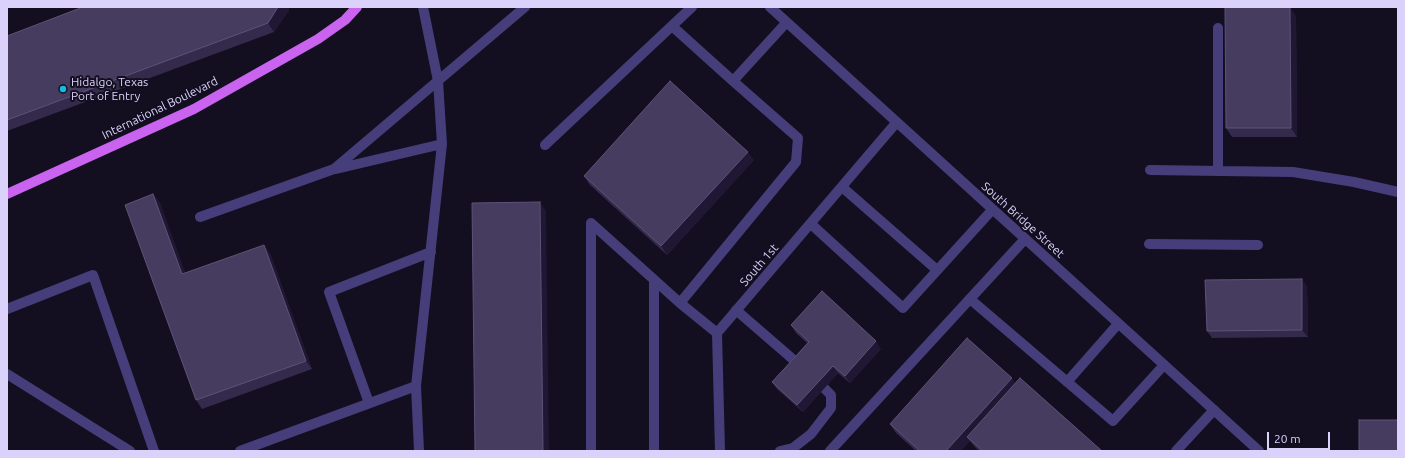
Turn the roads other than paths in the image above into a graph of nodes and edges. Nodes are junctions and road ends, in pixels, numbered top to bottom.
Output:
1 (357, 7) edge
2 (423, 7) edge
3 (525, 7) edge
4 (692, 7) edge
5 (770, 7) edge
6 (786, 23) junction
7 (672, 26) junction
8 (1218, 28) dead end
9 (438, 81) junction
10 (733, 81) junction
11 (896, 123) junction
12 (442, 144) junction
13 (545, 145) dead end
14 (334, 169) junction
15 (1150, 170) dead end
16 (1218, 171) junction
17 (842, 187) junction
18 (1398, 192) edge
19 (7, 194) edge
20 (992, 210) junction
21 (200, 217) dead end
22 (811, 224) junction
23 (1025, 239) junction
24 (1149, 244) dead end
25 (1258, 245) dead end
26 (431, 252) junction
27 (937, 270) junction
28 (654, 280) junction
29 (970, 299) junction
30 (680, 303) junction
31 (7, 309) edge
32 (736, 310) junction
33 (1118, 324) junction
34 (717, 333) junction
35 (1164, 365) junction
36 (7, 374) edge
37 (1067, 382) junction
38 (416, 386) junction
39 (369, 403) junction
40 (1214, 410) junction
41 (130, 451) edge
42 (154, 451) edge
43 (240, 451) edge
44 (419, 451) edge
45 (591, 451) edge
46 (654, 451) edge
47 (720, 451) edge
48 (780, 451) edge
49 (830, 451) edge
50 (1176, 451) edge
51 (1259, 451) edge

1 - 19 main road, International Boulevard
2 - 9 street
3 - 9 street
4 - 7 street
5 - 6 street, South Bridge Street
6 - 10 street
6 - 11 street, South Bridge Street
7 - 10 street
7 - 13 street
8 - 16 street
9 - 12 street
9 - 14 street
10 - 30 street
11 - 17 street, South 1st
11 - 20 street, South Bridge Street
12 - 14 street
12 - 26 street
14 - 21 street
15 - 16 street
16 - 18 street
17 - 22 street, South 1st
17 - 27 street
20 - 23 street, South Bridge Street
20 - 27 street
22 - 27 street
22 - 32 street, South 1st
23 - 29 street
23 - 33 street, South Bridge Street
24 - 25 street
26 - 38 street
26 - 39 street
28 - 30 street
28 - 45 street
28 - 46 street
29 - 37 street
29 - 49 street
30 - 34 street
31 - 42 street
32 - 34 street, South 1st
32 - 48 street
33 - 35 street, South Bridge Street
33 - 37 street
34 - 47 street
35 - 37 street
35 - 40 street, South Bridge Street
36 - 41 street
38 - 39 street
38 - 44 street
39 - 43 street
40 - 50 street
40 - 51 street, South Bridge Street

